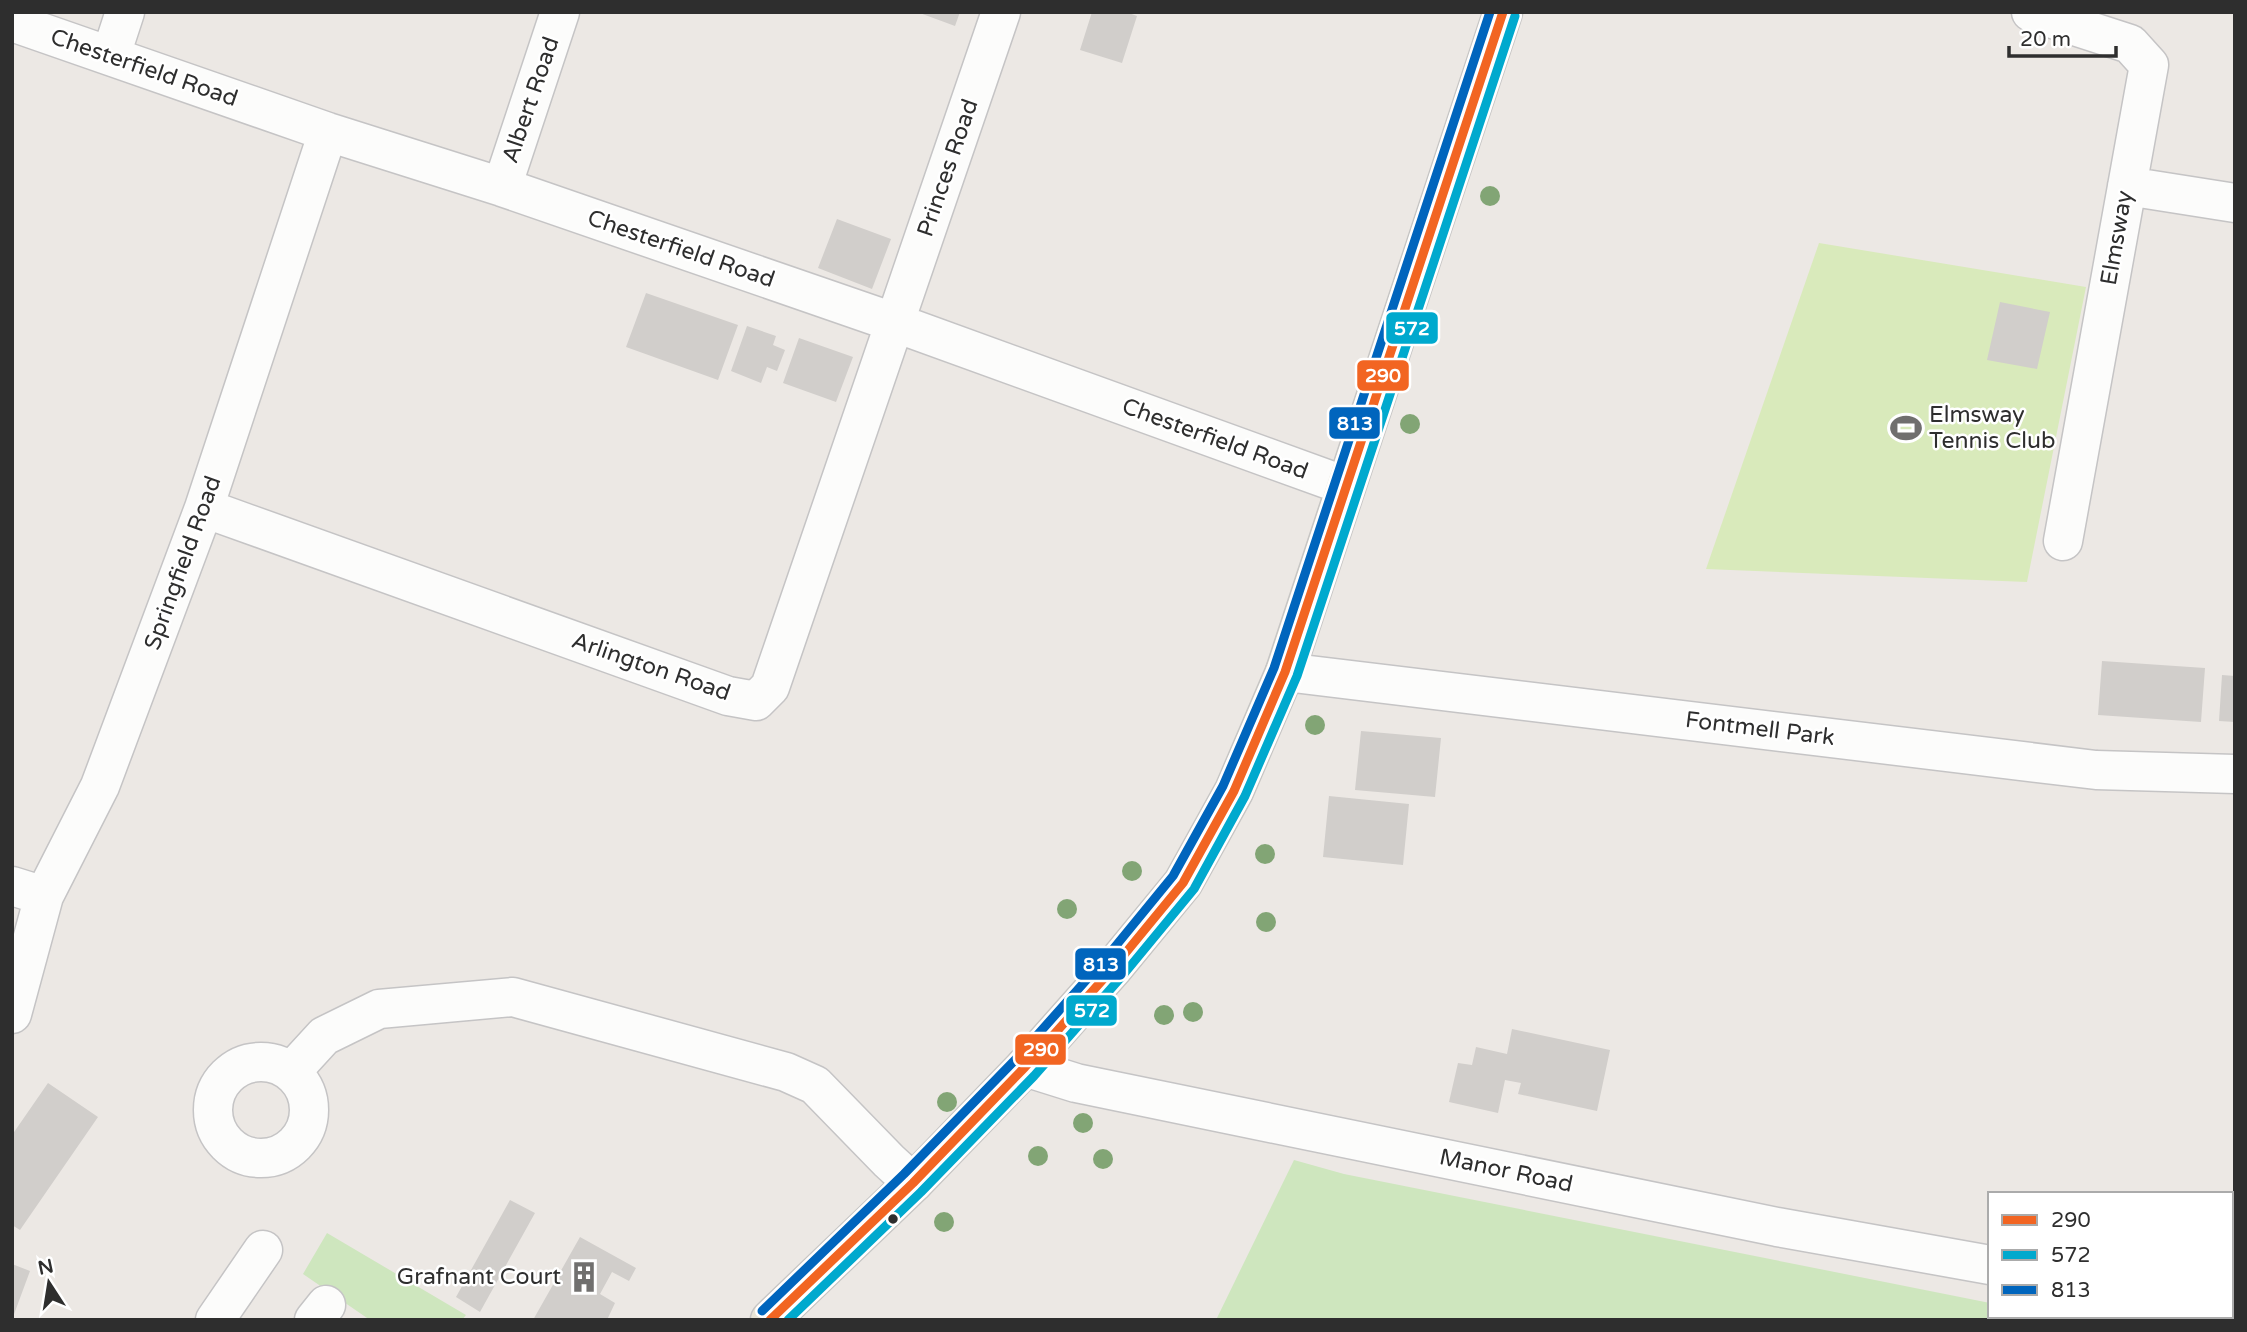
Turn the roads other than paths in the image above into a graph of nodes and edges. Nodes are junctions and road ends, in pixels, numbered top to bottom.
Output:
1 (125, 12) edge
2 (560, 12) edge
3 (1000, 12) edge
4 (1503, 12) edge
5 (2031, 12) edge
6 (12, 22) edge
7 (111, 55) junction
8 (328, 132) junction
9 (2127, 186) junction
10 (502, 187) junction
11 (2235, 202) edge
12 (896, 323) junction
13 (1346, 486) junction
14 (204, 508) junction
15 (2063, 541) dead end
16 (1285, 672) junction
17 (2235, 775) edge
18 (28, 891) edge
19 (15, 995) edge
20 (1025, 1067) junction
21 (291, 1072) dead end
22 (913, 1183) junction
23 (263, 1250) dead end
24 (1988, 1265) edge
25 (224, 1317) edge
26 (770, 1320) edge

1 - 7 street
2 - 10 street, Albert Road
3 - 12 street, Princes Road
4 - 13 main road
5 - 9 street, Elmsway
6 - 7 street, Chesterfield Road
7 - 8 street, Chesterfield Road
8 - 10 street, Chesterfield Road
8 - 14 street, Springfield Road
9 - 11 street
9 - 15 street, Elmsway
10 - 12 street, Chesterfield Road
12 - 13 street, Chesterfield Road
12 - 14 street, Arlington Road
13 - 16 main road
14 - 18 street, Springfield Road
16 - 17 street, Fontmell Park
16 - 20 main road
18 - 19 street, Springfield Road
20 - 22 main road
20 - 24 street, Manor Road
21 - 22 street
22 - 26 main road
23 - 25 street

